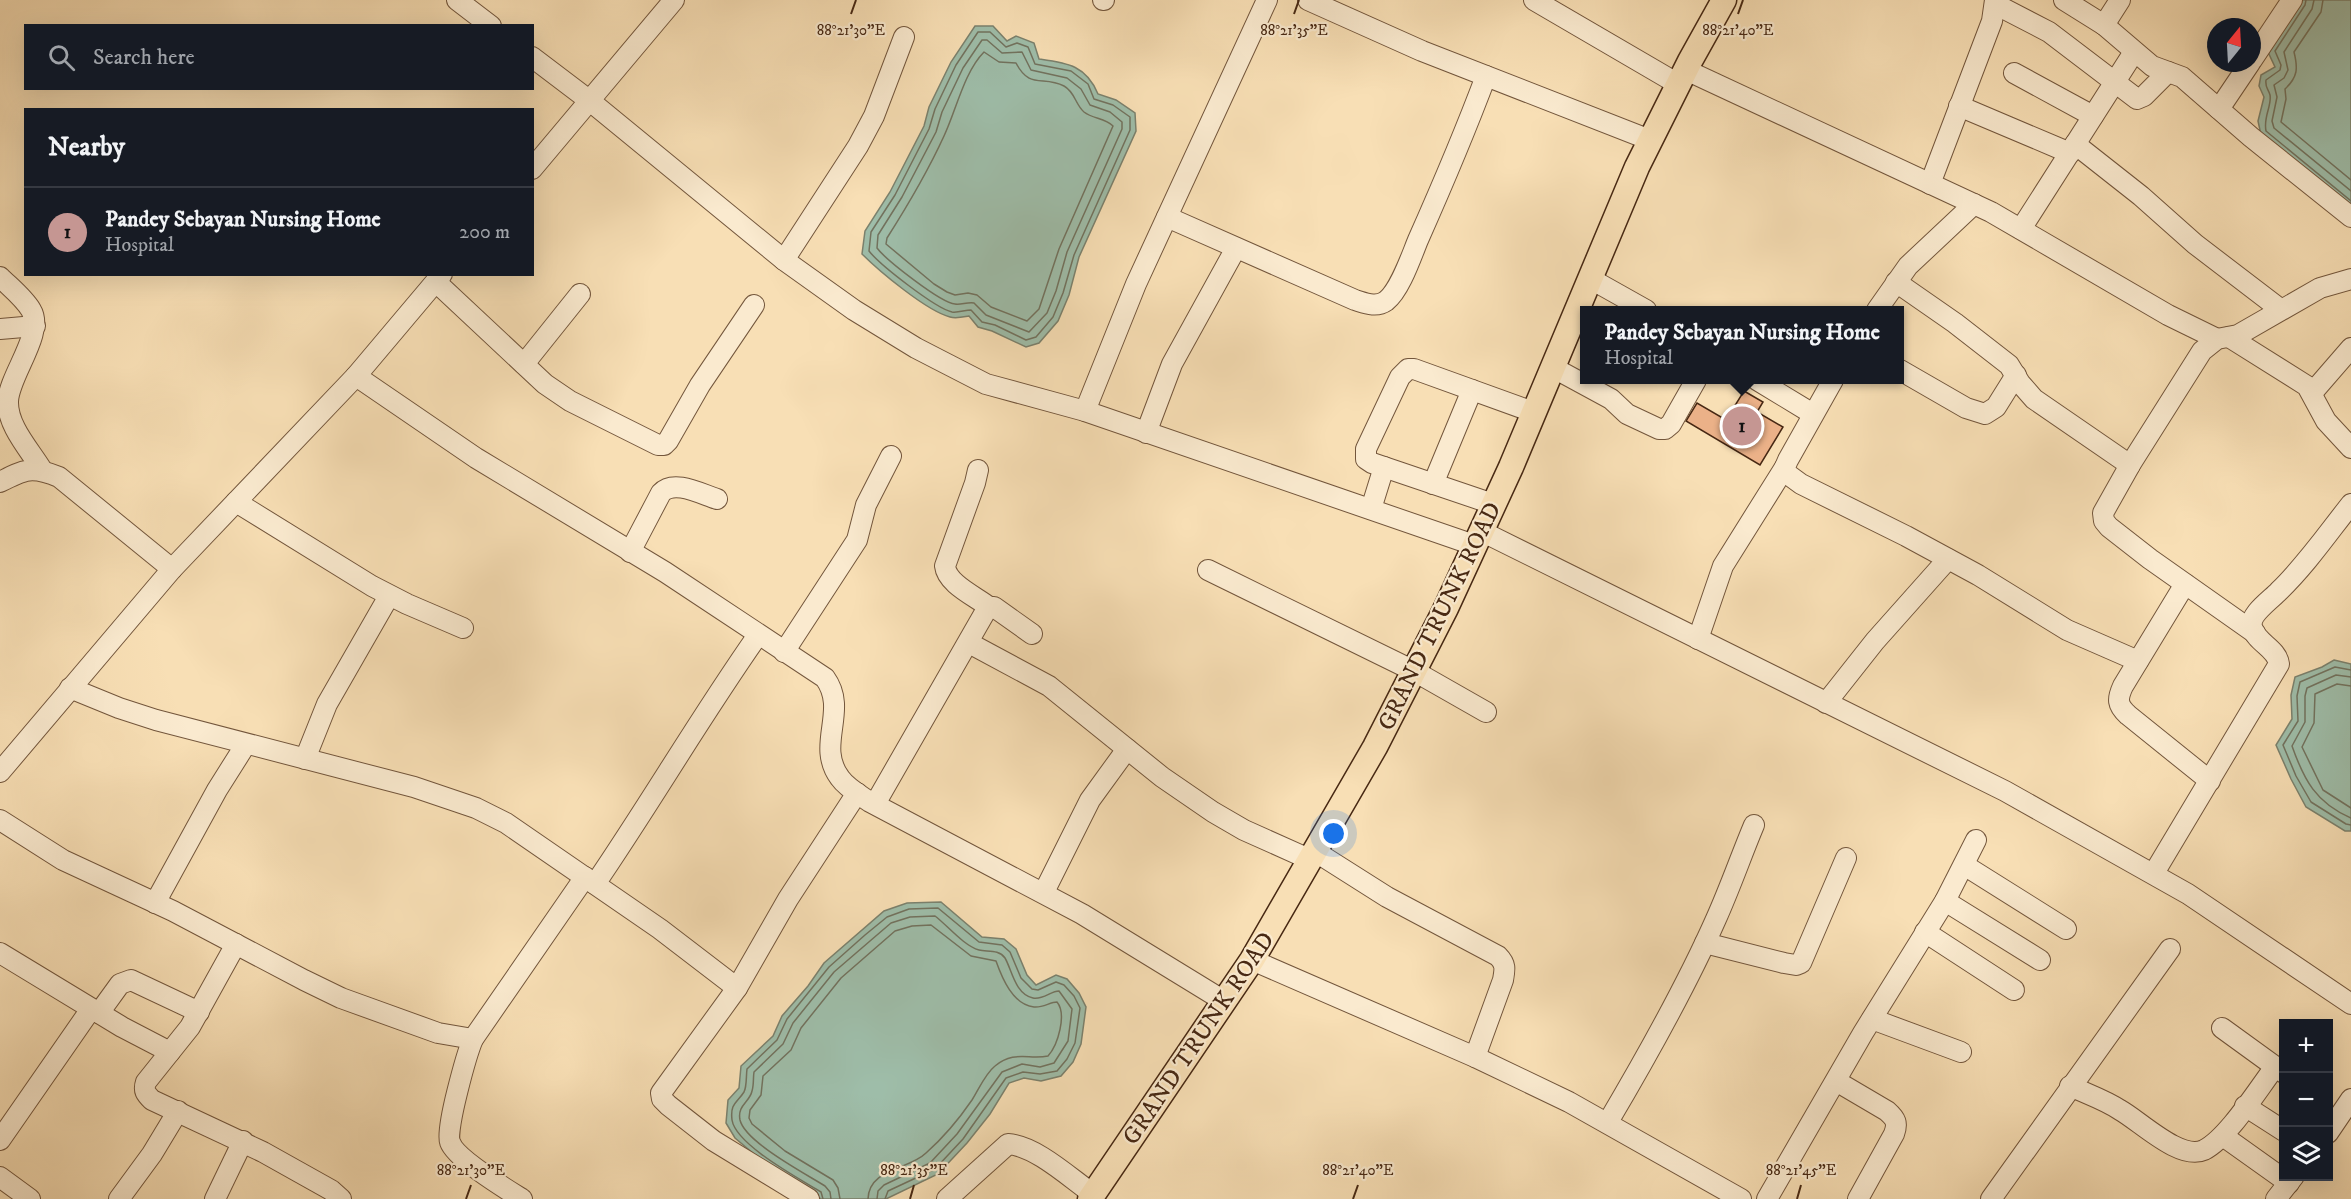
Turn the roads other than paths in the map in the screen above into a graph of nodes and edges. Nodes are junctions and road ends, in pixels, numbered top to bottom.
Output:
1 (457, 0) edge
2 (674, 0) edge
3 (1267, 0) edge
4 (1308, 0) edge
5 (1534, 0) edge
6 (1724, 0) edge
7 (2064, 0) edge
8 (2120, 0) edge
9 (2292, 0) edge
10 (1995, 2) edge
11 (488, 24) edge
12 (2104, 25) junction
13 (904, 37) dead end
14 (2261, 46) edge
15 (2134, 52) junction
16 (534, 59) edge
17 (2168, 72) junction
18 (2244, 72) edge
19 (2014, 73) dead end
20 (1486, 76) junction
21 (1682, 77) junction
22 (2114, 83) junction
23 (590, 101) junction
24 (1959, 106) junction
25 (2219, 109) junction
26 (2093, 116) junction
27 (1650, 140) junction
28 (2073, 149) junction
29 (534, 167) edge
30 (1930, 184) junction
31 (1974, 204) junction
32 (1167, 217) junction
33 (2351, 217) edge
34 (2021, 229) junction
35 (1236, 248) junction
36 (784, 260) junction
37 (0, 277) edge
38 (439, 278) edge
39 (1589, 278) junction
40 (2351, 279) edge
41 (1896, 282) junction
42 (580, 294) dead end
43 (754, 305) dead end
44 (1639, 306) edge
45 (1879, 306) edge
46 (2280, 309) junction
47 (35, 326) junction
48 (0, 329) edge
49 (2223, 338) junction
50 (2351, 348) edge
51 (524, 364) junction
52 (1552, 367) junction
53 (1904, 373) edge
54 (2016, 375) junction
55 (356, 376) junction
56 (1580, 382) edge
57 (1583, 384) edge
58 (1694, 384) edge
59 (1764, 384) edge
60 (1831, 384) edge
61 (1472, 390) junction
62 (2312, 393) junction
63 (1085, 411) junction
64 (1533, 412) junction
65 (1813, 414) junction
66 (1146, 433) junction
67 (2351, 448) edge
68 (891, 456) dead end
69 (2130, 465) junction
70 (1384, 467) junction
71 (1785, 467) junction
72 (42, 470) junction
73 (978, 470) dead end
74 (0, 482) edge
75 (1433, 484) junction
76 (717, 499) dead end
77 (236, 502) junction
78 (1493, 504) junction
79 (1371, 509) junction
80 (2348, 514) edge
81 (630, 552) junction
82 (1470, 555) junction
83 (1948, 559) junction
84 (172, 569) junction
85 (1208, 570) dead end
86 (2185, 584) junction
87 (389, 596) junction
88 (990, 607) junction
89 (463, 628) dead end
90 (2255, 633) junction
91 (1032, 634) dead end
92 (758, 635) junction
93 (1698, 639) junction
94 (969, 643) junction
95 (784, 652) junction
96 (2138, 661) junction
97 (1414, 671) junction
98 (70, 688) junction
99 (1826, 703) junction
100 (1486, 712) dead end
101 (246, 744) junction
102 (1127, 749) junction
103 (305, 759) junction
104 (0, 772) edge
105 (2210, 781) junction
106 (857, 793) junction
107 (875, 804) junction
108 (0, 820) edge
109 (1754, 825) dead end
110 (1976, 840) dead end
111 (1313, 856) junction
112 (1846, 858) dead end
113 (1964, 866) junction
114 (2154, 873) junction
115 (590, 881) junction
116 (1044, 892) junction
117 (1945, 901) junction
118 (155, 903) junction
119 (2066, 929) dead end
120 (1925, 932) junction
121 (1705, 942) junction
122 (236, 944) junction
123 (2170, 949) dead end
124 (2, 958) edge
125 (1252, 960) junction
126 (2040, 960) dead end
127 (737, 988) junction
128 (2014, 990) dead end
129 (1224, 1001) junction
130 (2351, 1004) edge
131 (95, 1011) junction
132 (199, 1012) junction
133 (1872, 1019) junction
134 (2222, 1028) dead end
135 (473, 1039) junction
136 (170, 1052) junction
137 (1961, 1052) dead end
138 (1475, 1057) junction
139 (2279, 1070) edge
140 (1836, 1081) junction
141 (2070, 1086) junction
142 (2245, 1106) junction
143 (2343, 1110) edge
144 (178, 1111) junction
145 (1608, 1122) junction
146 (2332, 1127) edge
147 (2279, 1128) edge
148 (2223, 1136) junction
149 (0, 1140) edge
150 (243, 1142) junction
151 (2279, 1172) edge
152 (0, 1177) edge
153 (2290, 1181) edge
154 (1092, 1196) edge
155 (30, 1199) edge
156 (119, 1199) edge
157 (215, 1199) edge
158 (341, 1199) edge
159 (522, 1199) edge
160 (809, 1199) edge
161 (947, 1199) edge
162 (1741, 1199) edge
163 (1767, 1199) edge
164 (1858, 1199) edge
165 (1991, 1199) edge
166 (2276, 1199) edge

1 - 11 street
2 - 23 street
3 - 32 street
4 - 20 street
5 - 21 street
6 - 21 main road, GRAND TRUNK ROAD
7 - 12 street
8 - 12 street
9 - 14 street
10 - 22 street
10 - 24 street
12 - 15 street
13 - 36 street
15 - 17 street
15 - 22 street
16 - 23 street
17 - 22 street
17 - 25 street
18 - 25 street
19 - 26 street
20 - 27 street
20 - 35 street
21 - 27 main road, GRAND TRUNK ROAD
21 - 30 street
22 - 26 street
23 - 29 street
23 - 36 street
24 - 28 street
24 - 30 street
25 - 33 street
26 - 28 street
27 - 39 main road, GRAND TRUNK ROAD
28 - 34 street
28 - 46 street
30 - 31 street
31 - 34 street
31 - 41 street
32 - 35 street
32 - 63 street
34 - 49 street
35 - 66 street
36 - 63 street
37 - 47 street
38 - 51 street
38 - 55 street
39 - 44 street
39 - 52 main road, GRAND TRUNK ROAD
40 - 46 street
41 - 45 street
41 - 54 street
42 - 51 street
43 - 51 street
46 - 49 street
47 - 48 street
47 - 72 street
49 - 62 street
49 - 69 street
50 - 62 street
52 - 56 street
52 - 64 main road, GRAND TRUNK ROAD
53 - 54 street
54 - 69 street
55 - 77 street
55 - 81 street
57 - 58 street
59 - 65 street
60 - 65 street
61 - 64 street
61 - 70 street
61 - 75 street
62 - 67 street
63 - 66 street
64 - 78 main road, GRAND TRUNK ROAD
65 - 71 street
66 - 79 street
68 - 95 street
69 - 86 street
70 - 75 street
70 - 79 street
71 - 83 street
71 - 93 street
72 - 74 street
72 - 84 street
73 - 88 street
75 - 78 street
76 - 81 street
77 - 84 street
77 - 87 street
78 - 82 main road, GRAND TRUNK ROAD
79 - 82 street
80 - 90 street
81 - 92 street
82 - 93 street
82 - 97 main road, GRAND TRUNK ROAD
83 - 96 street
83 - 99 street
84 - 98 street
85 - 97 street
86 - 90 street
86 - 96 street
87 - 89 street
87 - 103 street
88 - 91 street
88 - 94 street
90 - 105 street
92 - 95 street
92 - 115 street
93 - 99 street
94 - 102 street
94 - 107 street
95 - 106 street
96 - 105 street
97 - 100 street
97 - 111 main road, GRAND TRUNK ROAD
98 - 101 street
98 - 104 street
99 - 114 street
101 - 103 street
101 - 118 street
102 - 111 street
102 - 116 street
103 - 115 street
105 - 114 street
106 - 107 street
106 - 127 street
107 - 116 street
108 - 118 street
109 - 121 street
110 - 113 street
111 - 125 main road, GRAND TRUNK ROAD
111 - 138 street
112 - 121 street
113 - 117 street
113 - 119 street
114 - 130 street
115 - 127 street
115 - 135 street
116 - 129 street
117 - 120 street
117 - 126 street
118 - 122 street
120 - 128 street
120 - 133 street
121 - 145 street
122 - 132 street
122 - 135 street
123 - 141 street
124 - 131 street
125 - 129 main road, GRAND TRUNK ROAD
125 - 138 street
127 - 160 street
129 - 154 main road, GRAND TRUNK ROAD
131 - 132 street
131 - 136 street
131 - 149 street
132 - 136 street
133 - 137 street
133 - 140 street
134 - 139 street
135 - 159 street
136 - 144 street
138 - 145 street
139 - 142 street
140 - 163 street
140 - 164 street
141 - 148 street
141 - 165 street
142 - 147 street
142 - 148 street
143 - 146 street
144 - 150 street
144 - 156 street
145 - 162 street
148 - 151 street
150 - 157 street
150 - 158 street
152 - 155 street
153 - 166 street
154 - 161 street

